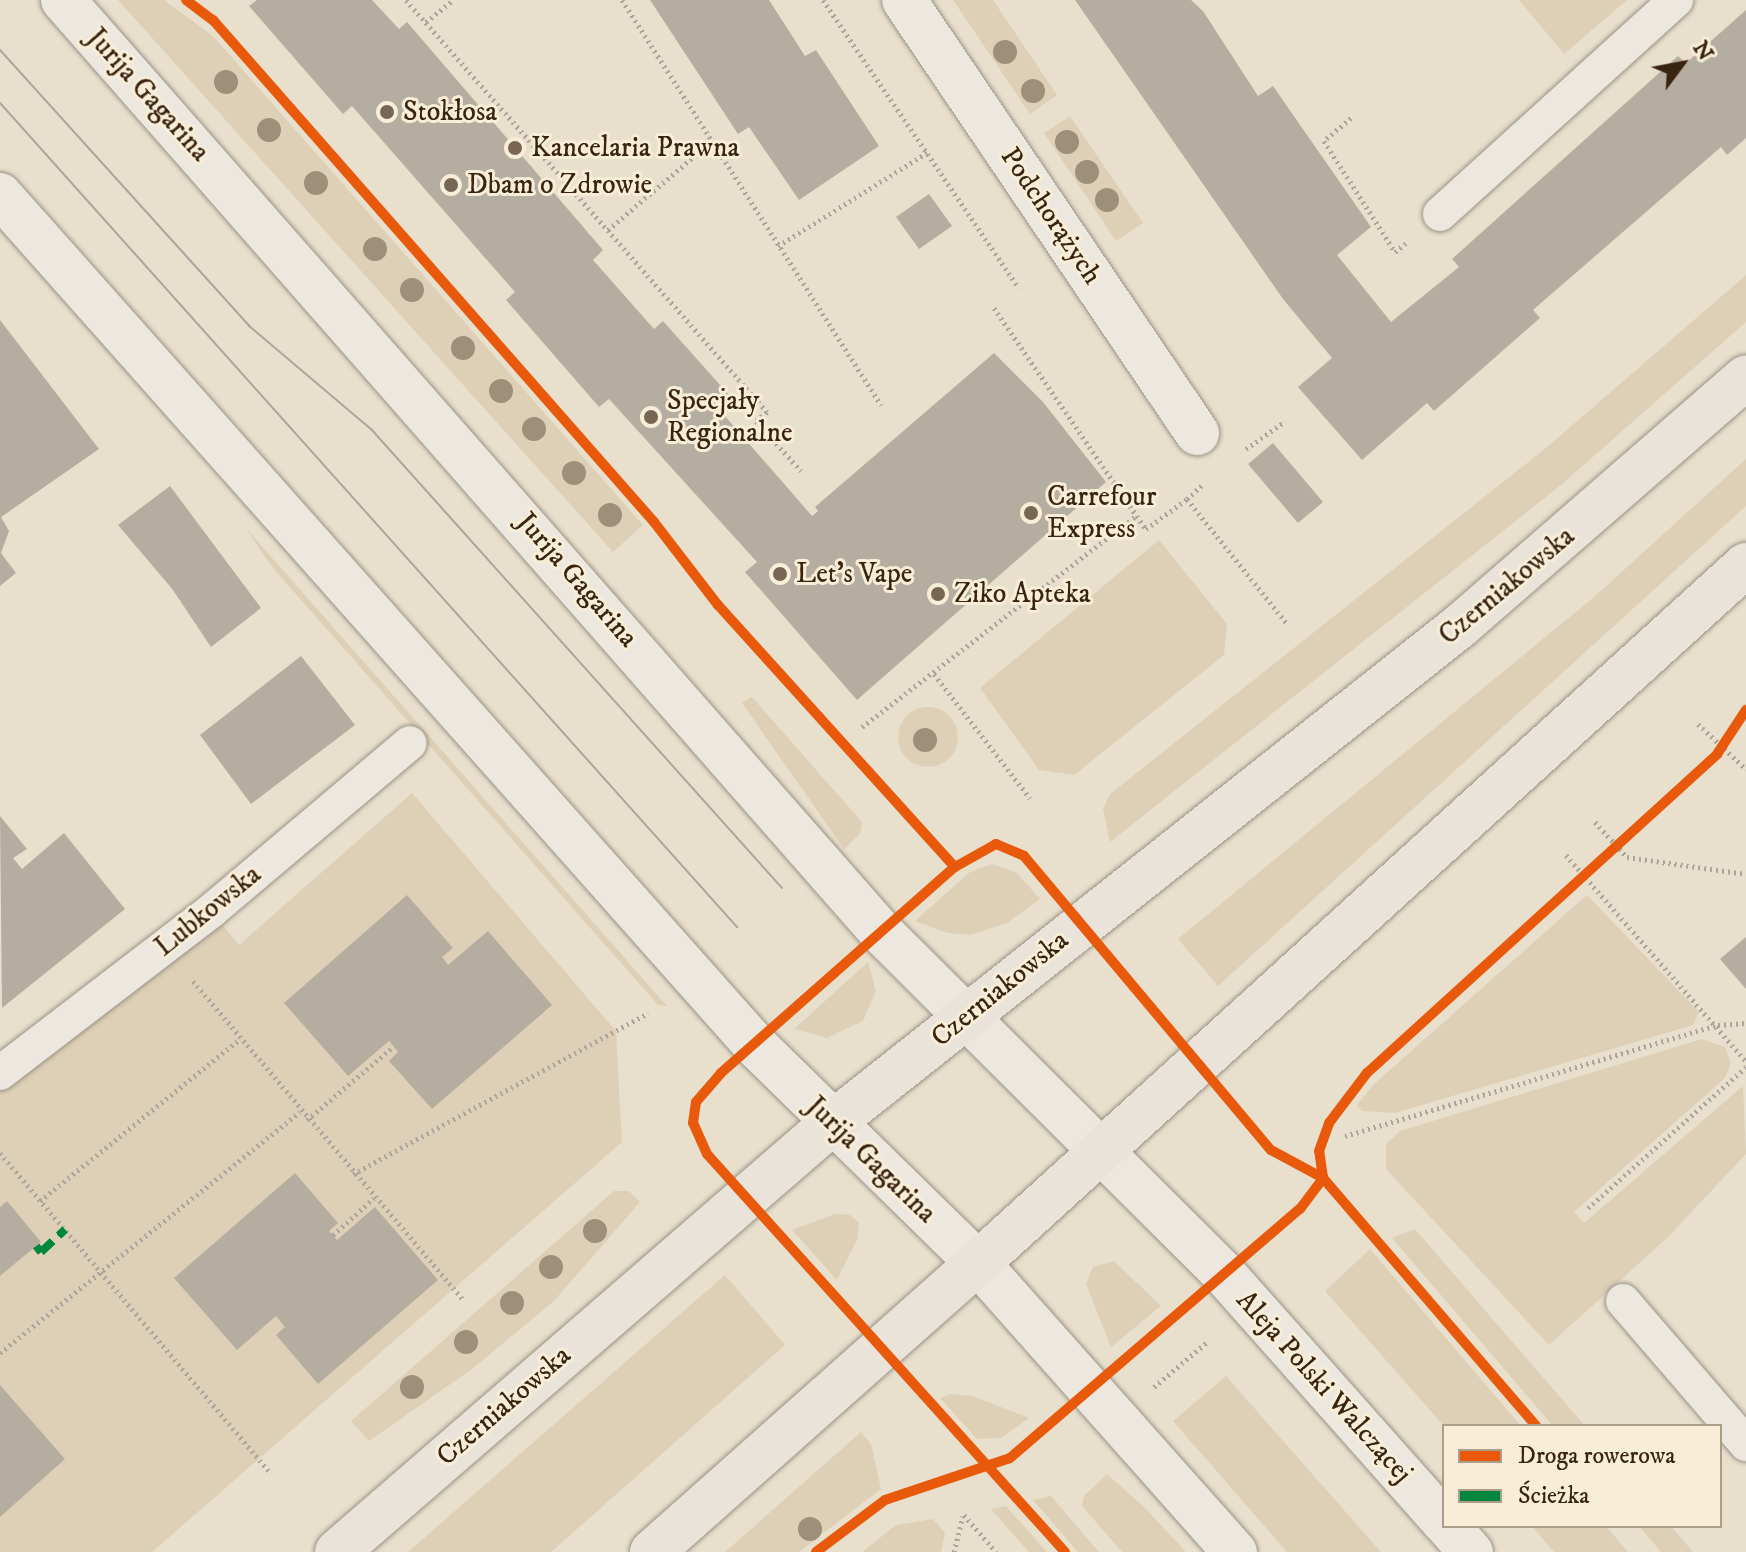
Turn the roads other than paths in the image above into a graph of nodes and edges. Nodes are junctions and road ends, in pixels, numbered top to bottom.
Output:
1 (63, 0) edge
2 (904, 0) edge
3 (1676, 0) edge
4 (0, 195) edge
5 (1440, 214) road end
6 (1746, 377) edge
7 (1197, 433) dead end
8 (1746, 565) edge
9 (410, 743) dead end
10 (965, 1018) junction
11 (0, 1073) edge
12 (831, 1124) junction
13 (1102, 1150) junction
14 (978, 1263) junction
15 (1623, 1301) dead end
16 (1746, 1444) edge
17 (1442, 1519) edge
18 (1450, 1528) edge
19 (337, 1552) edge
20 (652, 1552) edge
21 (1235, 1552) edge
22 (1471, 1552) edge

1 - 10 main road, Jurija Gagarina
2 - 7 main road, Podchorążych
3 - 5 lane
4 - 12 main road, Jurija Gagarina
6 - 10 main road, Czerniakowska
8 - 13 main road
9 - 11 lane, Lubkowska
10 - 12 main road, Czerniakowska
10 - 13 main road, Jurija Gagarina
12 - 14 main road, Jurija Gagarina
12 - 19 main road, Czerniakowska
13 - 14 main road
13 - 17 main road, Aleja Polski Walczącej
14 - 20 main road
14 - 21 main road
15 - 16 lane
18 - 22 main road, Aleja Polski Walczącej

